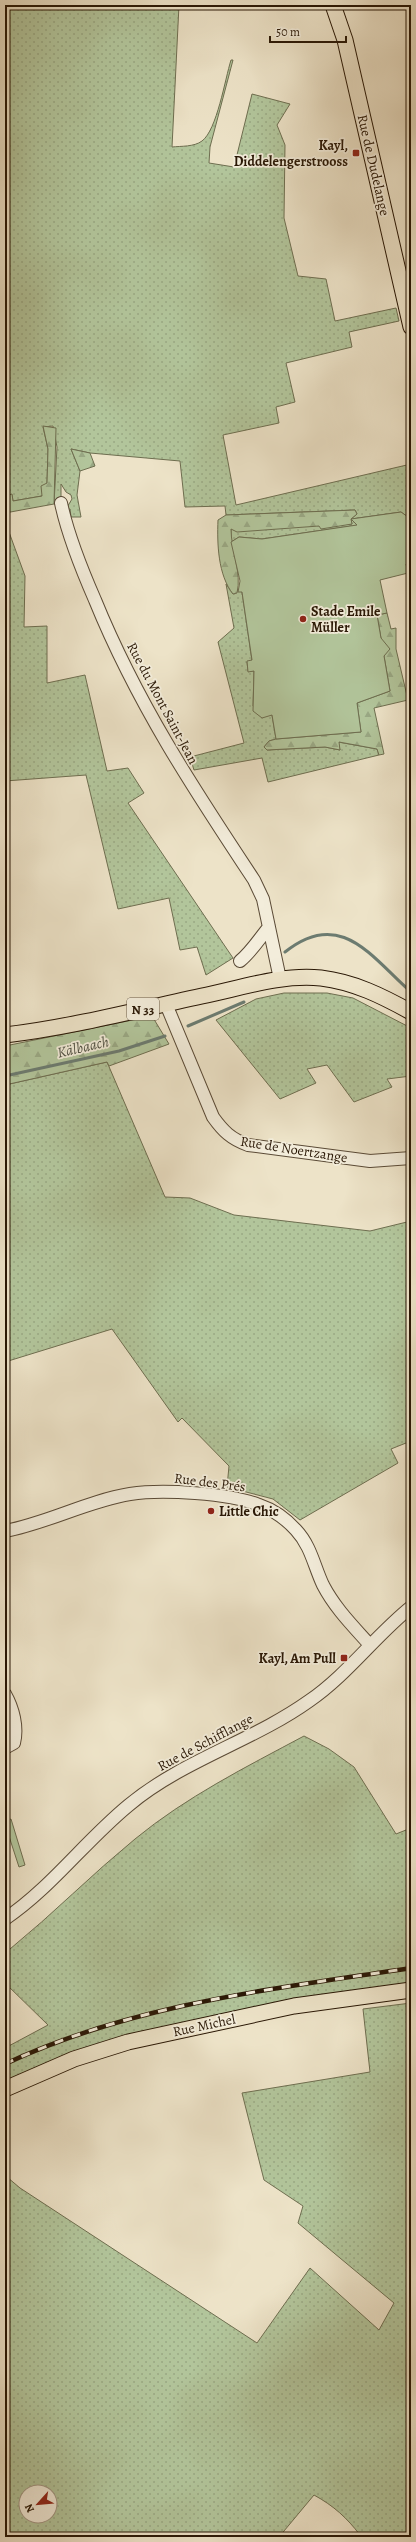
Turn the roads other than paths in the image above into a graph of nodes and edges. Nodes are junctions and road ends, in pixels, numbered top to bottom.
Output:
1 (333, 5) edge
2 (411, 327) edge
3 (61, 503) dead end
4 (269, 927) junction
5 (240, 961) dead end
6 (280, 979) junction
7 (166, 1004) junction
8 (411, 1012) edge
9 (5, 1035) edge
10 (411, 1158) edge
11 (5, 1531) edge
12 (411, 1607) edge
13 (369, 1644) junction
14 (5, 1694) edge
15 (5, 1748) edge
16 (5, 1919) edge
17 (411, 1990) edge
18 (5, 2089) edge

1 - 2 main road, Rue de Dudelange
3 - 4 street, Rue du Mont Saint-Jean
4 - 5 street
4 - 6 street, Rue du Mont Saint-Jean
6 - 7 main road, N 33
6 - 8 main road, N 33
7 - 9 main road, N 33
7 - 10 street, Rue de Noertzange
11 - 13 street, Rue des Prés
12 - 13 street, Rue de Schifflange
13 - 16 street, Rue de Schifflange
14 - 15 street
17 - 18 main road, Rue Michel

